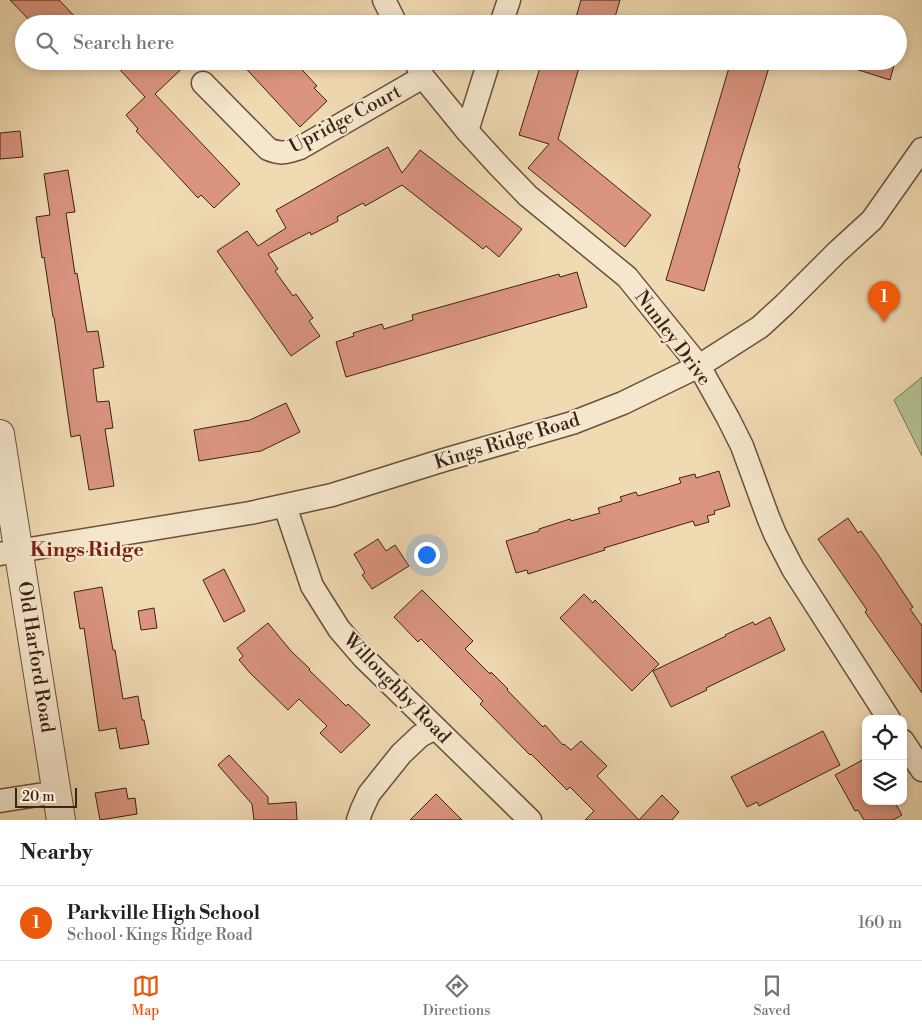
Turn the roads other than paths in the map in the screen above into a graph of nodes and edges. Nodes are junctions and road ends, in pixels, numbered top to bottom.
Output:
1 (384, 0) edge
2 (509, 0) edge
3 (392, 15) edge
4 (505, 15) edge
5 (417, 70) edge
6 (420, 70) edge
7 (486, 70) edge
8 (203, 83) dead end
9 (466, 131) junction
10 (922, 149) edge
11 (699, 366) junction
12 (0, 434) edge
13 (285, 506) junction
14 (9, 552) edge
15 (886, 715) edge
16 (435, 728) junction
17 (907, 747) edge
18 (922, 770) edge
19 (57, 792) junction
20 (0, 801) edge
21 (62, 820) edge
22 (358, 820) edge
23 (530, 820) edge

1 - 3 street
2 - 4 street
5 - 8 street, Upridge Court
6 - 9 street, Nunley Drive
7 - 9 street
9 - 11 street, Nunley Drive
10 - 11 street, Kings Ridge Road
11 - 13 street, Kings Ridge Road
11 - 15 street, Nunley Drive
12 - 14 street, Old Harford Road
13 - 14 street, Kings Ridge Road
13 - 16 street, Willoughby Road
14 - 19 street, Old Harford Road
16 - 22 street
16 - 23 street, Willoughby Road
17 - 18 street
19 - 20 street
19 - 21 street, Old Harford Road

